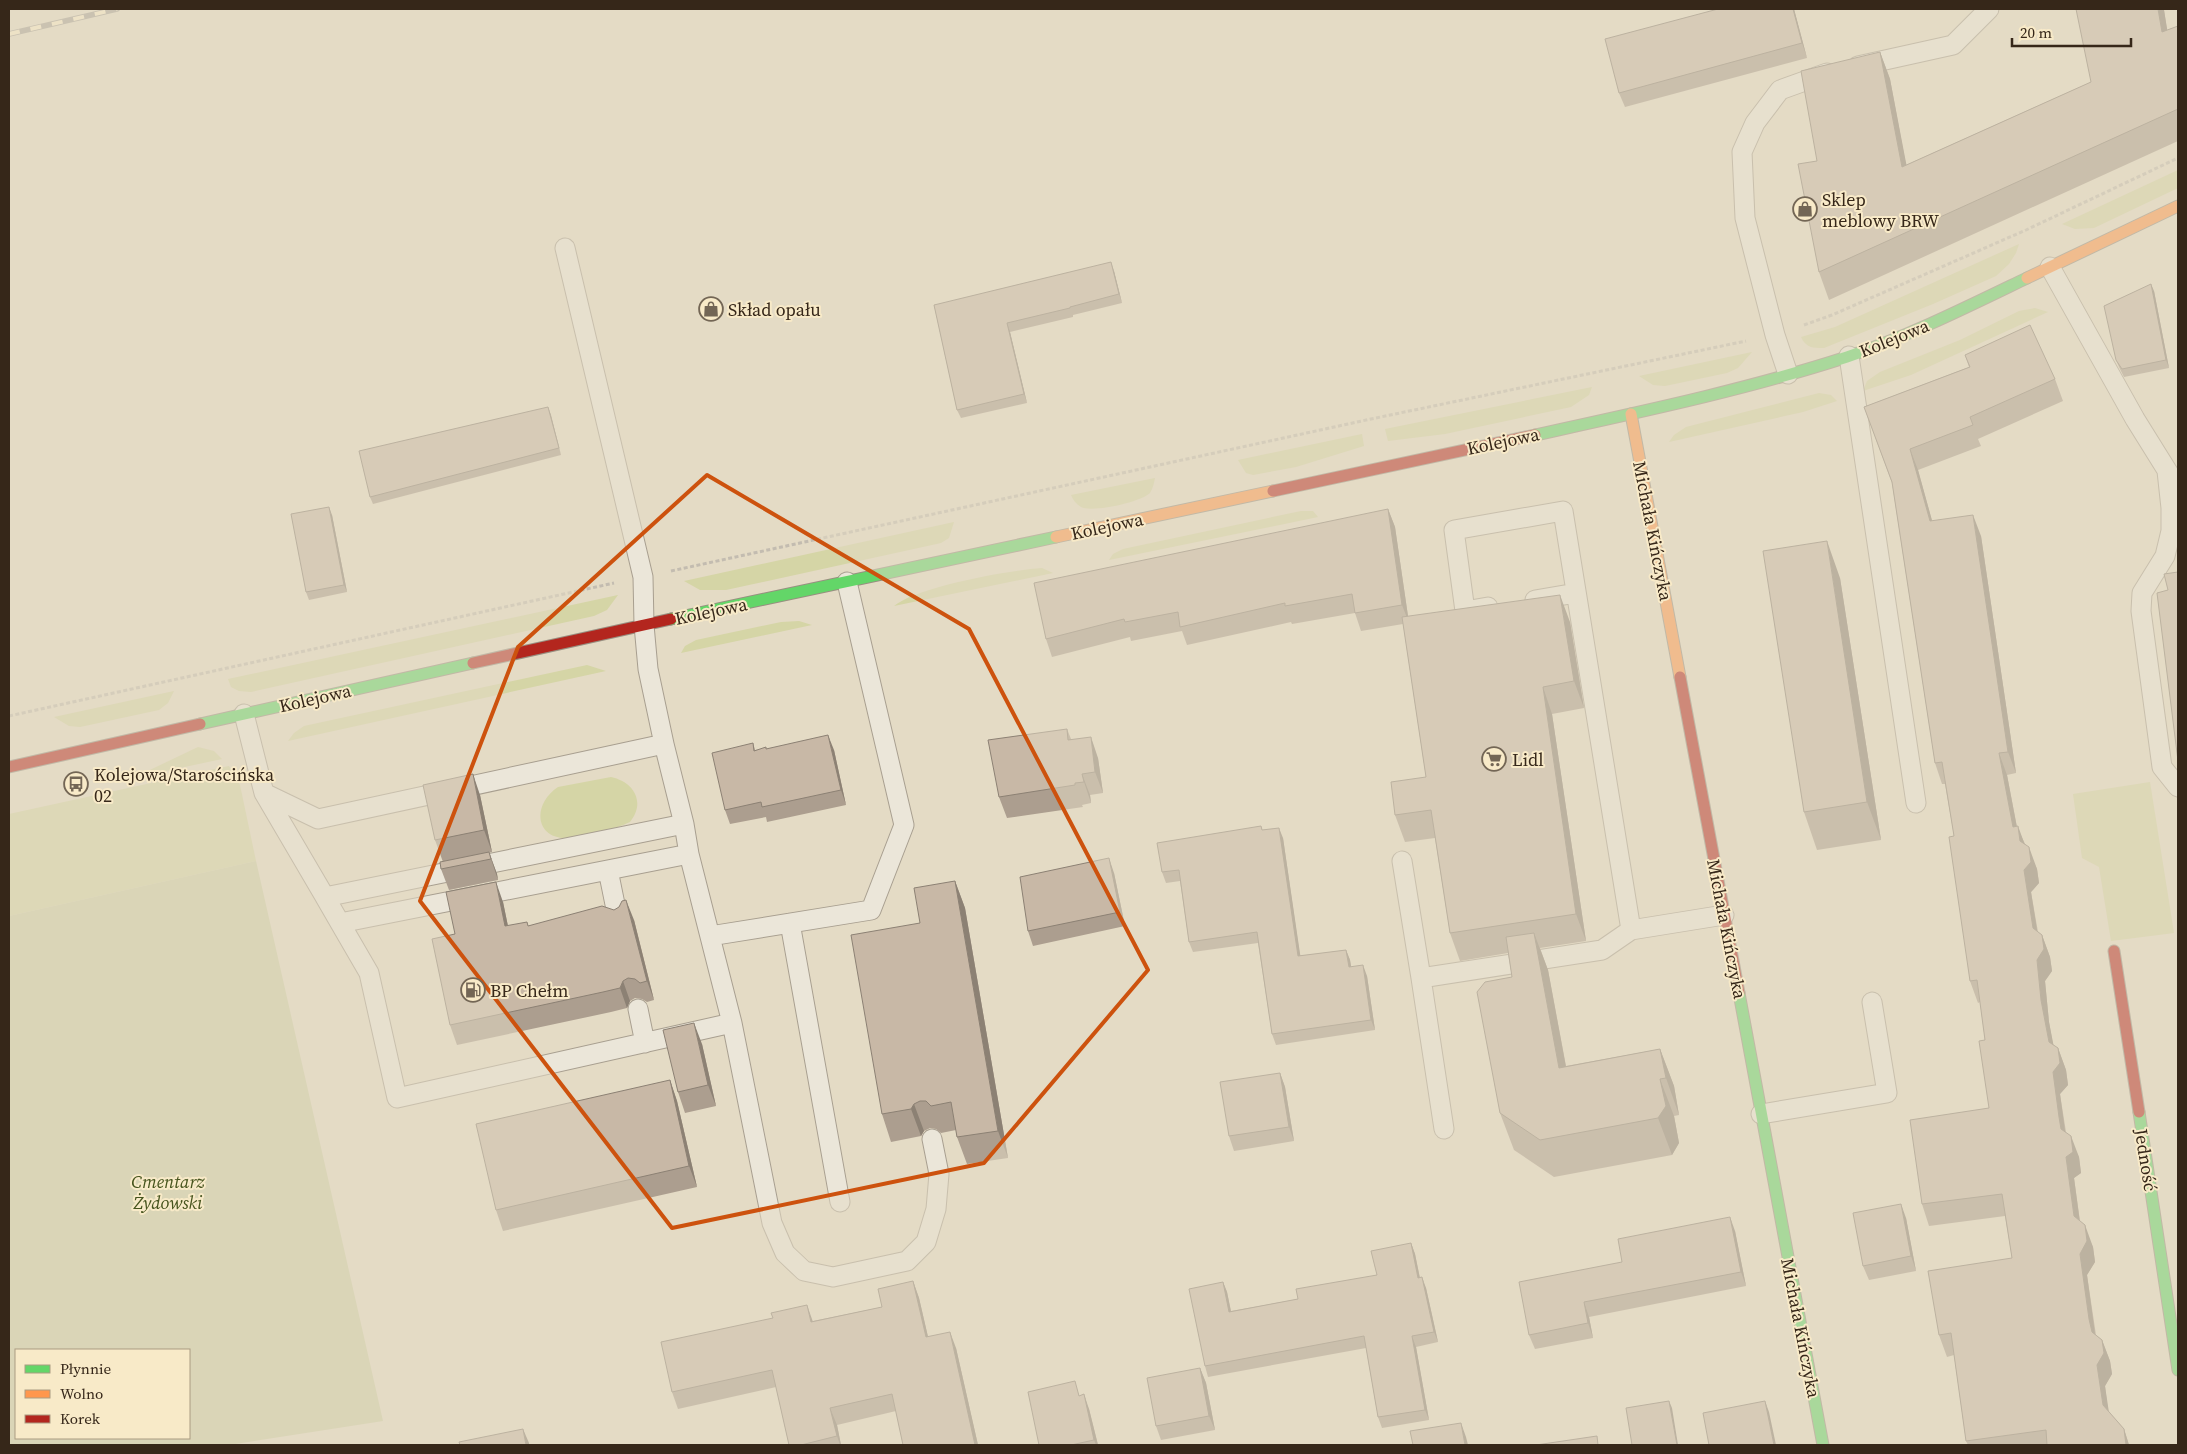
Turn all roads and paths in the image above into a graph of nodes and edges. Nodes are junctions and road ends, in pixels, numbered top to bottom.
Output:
1 (1989, 9) edge
2 (2178, 158) edge
3 (2178, 206) edge
4 (565, 248) dead end
5 (2050, 267) junction
6 (1775, 335) junction
7 (1849, 356) junction
8 (1788, 374) junction
9 (1631, 414) junction
10 (2168, 471) junction
11 (2178, 488) edge
12 (643, 577) junction
13 (847, 582) junction
14 (1576, 593) junction
15 (644, 625) junction
16 (244, 714) junction
17 (9, 716) edge
18 (664, 744) junction
19 (9, 767) edge
20 (2178, 787) edge
21 (264, 794) junction
22 (1916, 803) dead end
23 (684, 824) junction
24 (690, 854) junction
25 (1402, 861) dead end
26 (608, 870) junction
27 (326, 897) junction
28 (1724, 915) junction
29 (618, 919) edge
30 (340, 923) junction
31 (790, 923) junction
32 (1632, 930) junction
33 (710, 936) junction
34 (2114, 950) dead end
35 (1421, 978) junction
36 (1872, 1002) dead end
37 (638, 1009) edge
38 (732, 1023) junction
39 (645, 1042) junction
40 (1761, 1114) junction
41 (1444, 1129) dead end
42 (932, 1139) edge
43 (840, 1202) dead end
44 (2178, 1370) edge
45 (1823, 1445) edge

1 - 6 lane
2 - 6 path
3 - 5 street, Kolejowa
4 - 12 lane
5 - 7 street, Kolejowa
5 - 10 lane
6 - 8 lane
6 - 12 path
7 - 8 street, Kolejowa
7 - 22 lane
8 - 9 street, Kolejowa
9 - 13 street, Kolejowa
9 - 28 street, Michała Kińczyka
10 - 11 lane
10 - 20 lane
12 - 15 lane
12 - 17 path
13 - 15 street, Kolejowa
13 - 31 lane
14 - 14 lane
14 - 32 lane
15 - 16 street, Kolejowa
15 - 18 lane
16 - 19 street, Kolejowa
16 - 21 lane
18 - 21 lane
18 - 23 lane
21 - 27 lane
23 - 24 lane
23 - 27 lane
24 - 26 lane
24 - 33 lane
25 - 35 lane
26 - 29 lane
26 - 30 lane
27 - 30 lane
28 - 32 lane
28 - 40 street, Michała Kińczyka
30 - 39 lane
31 - 33 lane
31 - 43 lane
32 - 35 lane
33 - 38 lane
34 - 44 street, Jedność
35 - 41 lane
36 - 40 lane
37 - 39 lane
38 - 39 lane
38 - 42 lane
40 - 45 street, Michała Kińczyka

